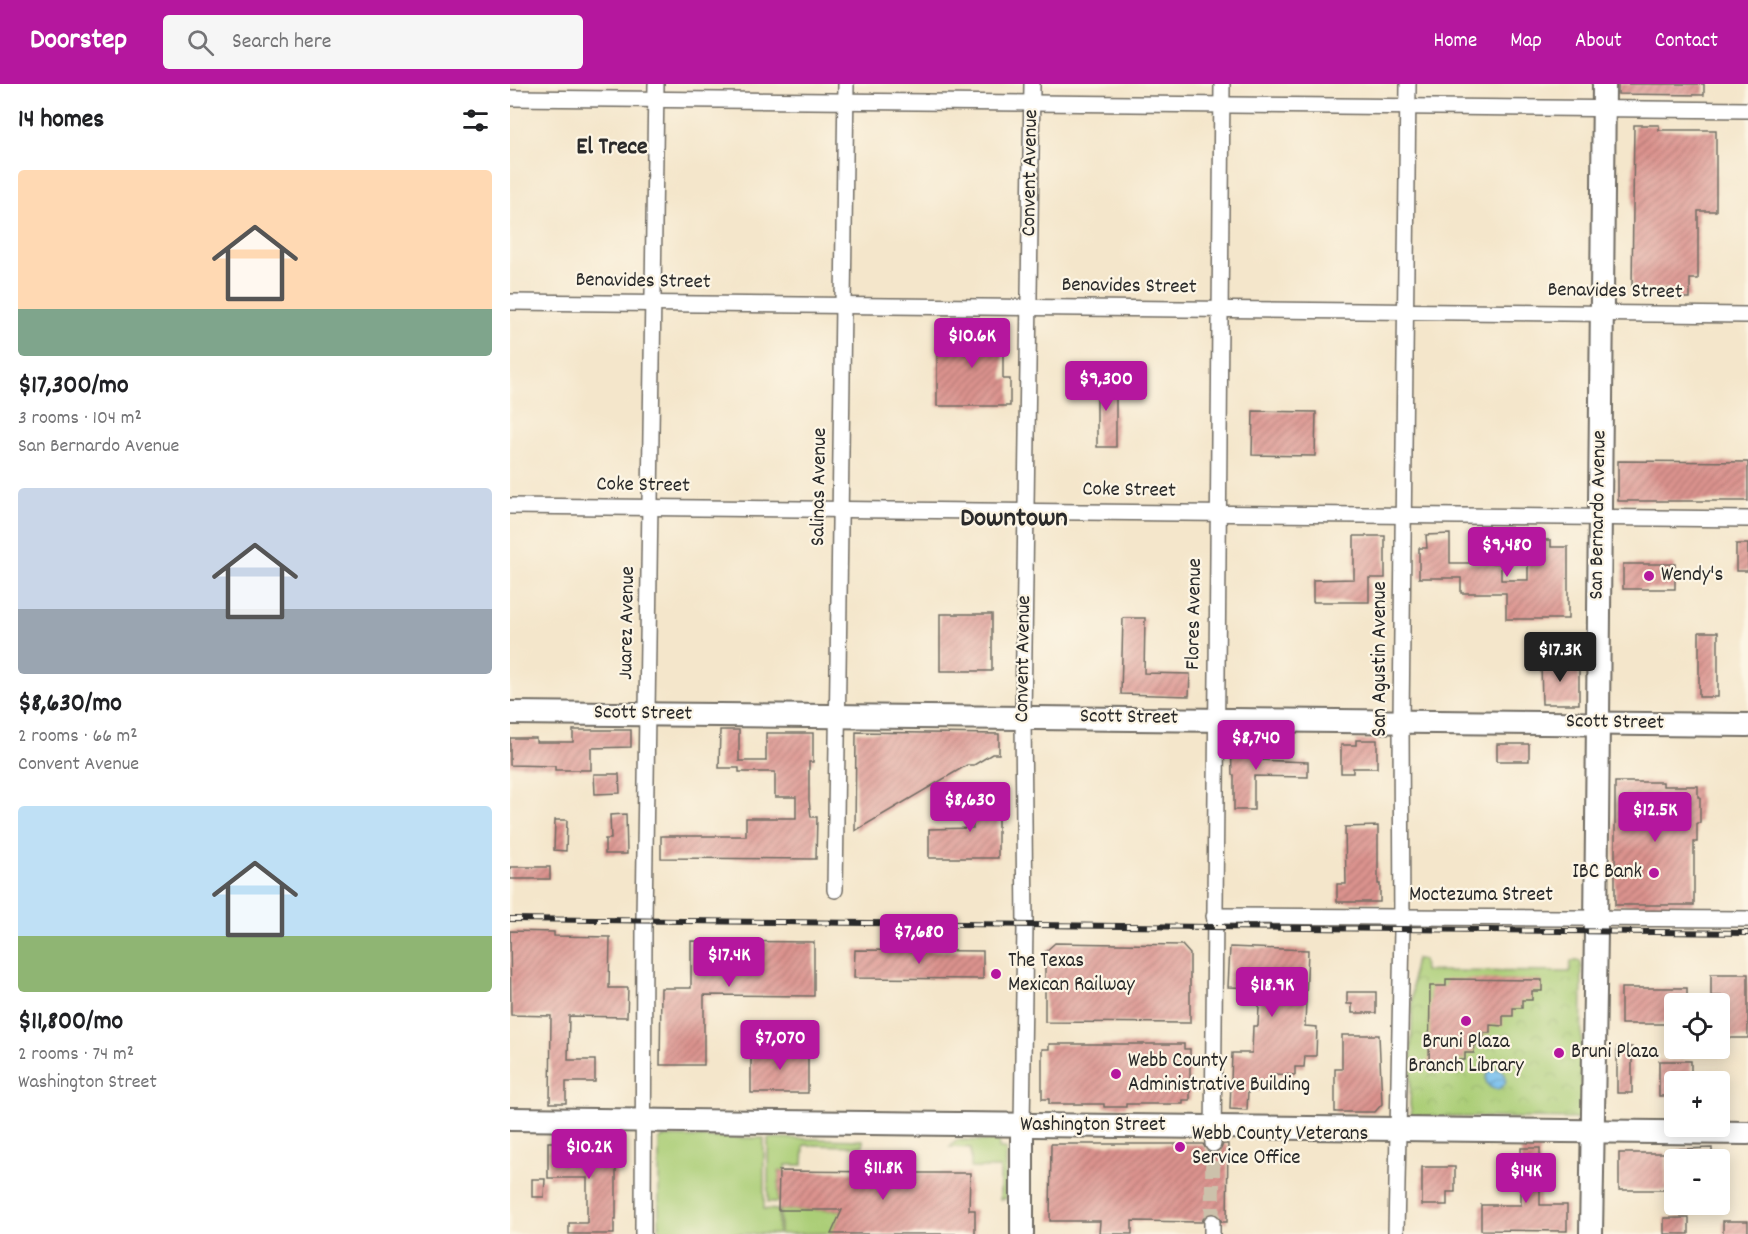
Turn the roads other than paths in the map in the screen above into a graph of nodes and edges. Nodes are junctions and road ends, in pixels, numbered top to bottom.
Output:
1 (846, 84) edge
2 (1032, 84) edge
3 (1222, 84) edge
4 (1408, 84) edge
5 (1604, 84) edge
6 (656, 92) edge
7 (510, 98) edge
8 (846, 102) junction
9 (1032, 104) junction
10 (1221, 106) junction
11 (1408, 108) junction
12 (1604, 110) junction
13 (1748, 110) edge
14 (510, 302) edge
15 (653, 303) junction
16 (843, 305) junction
17 (1029, 307) junction
18 (1219, 309) junction
19 (1406, 311) junction
20 (1602, 313) junction
21 (1748, 315) edge
22 (510, 506) edge
23 (650, 507) junction
24 (841, 509) junction
25 (1027, 511) junction
26 (1217, 513) junction
27 (1404, 515) junction
28 (1599, 517) junction
29 (1748, 519) edge
30 (510, 713) edge
31 (647, 714) junction
32 (839, 716) junction
33 (1023, 717) junction
34 (1215, 719) junction
35 (1401, 721) junction
36 (1597, 723) junction
37 (1748, 725) edge
38 (836, 890) dead end
39 (1214, 916) junction
40 (1402, 917) junction
41 (1596, 918) junction
42 (1748, 919) edge
43 (510, 1119) edge
44 (644, 1120) junction
45 (1022, 1126) junction
46 (1398, 1129) junction
47 (1593, 1133) junction
48 (1748, 1133) edge
49 (1212, 1136) junction
50 (643, 1234) edge
51 (1022, 1234) edge
52 (1396, 1234) edge
53 (1591, 1234) edge

1 - 8 street, Salinas Avenue
2 - 9 street, Convent Avenue
3 - 10 street, Flores Avenue
4 - 11 street, San Agustin Avenue
5 - 12 main road, San Bernardo Avenue
6 - 7 street
6 - 8 street
6 - 15 street, Juarez Avenue
8 - 9 street
8 - 16 street, Salinas Avenue
9 - 10 street
9 - 17 street, Convent Avenue
10 - 11 street
10 - 18 street, Flores Avenue
11 - 12 street
11 - 19 street, San Agustin Avenue
12 - 13 street
12 - 20 main road, San Bernardo Avenue
14 - 15 street, Benavides Street
15 - 16 street, Benavides Street
15 - 23 street, Juarez Avenue
16 - 17 street, Benavides Street
16 - 24 street, Salinas Avenue
17 - 18 street, Benavides Street
17 - 25 street, Convent Avenue
18 - 19 street, Benavides Street
18 - 26 street, Flores Avenue
19 - 20 street, Benavides Street
19 - 27 street, San Agustin Avenue
20 - 21 street, Benavides Street
20 - 28 main road, San Bernardo Avenue
22 - 23 street, Coke Street
23 - 24 street, Coke Street
23 - 31 street, Juarez Avenue
24 - 25 street, Coke Street
24 - 32 street, Salinas Avenue
25 - 26 street, Coke Street
25 - 33 street, Convent Avenue
26 - 27 street, Coke Street
26 - 34 street, Flores Avenue
27 - 28 street, Coke Street
27 - 35 street, San Agustin Avenue
28 - 29 street, Coke Street
28 - 36 main road, San Bernardo Avenue
30 - 31 main road, Scott Street
31 - 32 main road, Scott Street
31 - 44 street, Juarez Avenue
32 - 33 main road, Scott Street
32 - 38 street, Salinas Avenue
33 - 34 main road, Scott Street
33 - 45 street, Convent Avenue
34 - 35 main road, Scott Street
34 - 39 street, Flores Avenue
35 - 36 main road, Scott Street
35 - 40 street, San Agustin Avenue
36 - 37 main road, Scott Street
36 - 41 main road, San Bernardo Avenue
39 - 40 street, Moctezuma Street
39 - 49 street, Flores Avenue
40 - 41 street, Moctezuma Street
40 - 46 street, San Agustin Avenue
41 - 42 street, Moctezuma Street
41 - 47 main road, San Bernardo Avenue
43 - 44 main road, Washington Street
44 - 45 main road, Washington Street
44 - 50 street, Juarez Avenue
45 - 49 main road, Washington Street
45 - 51 main road, Convent Avenue
46 - 47 main road, Washington Street
46 - 49 main road, Washington Street
46 - 52 street, San Agustin Avenue
47 - 48 main road, Washington Street
47 - 53 main road, San Bernardo Avenue

